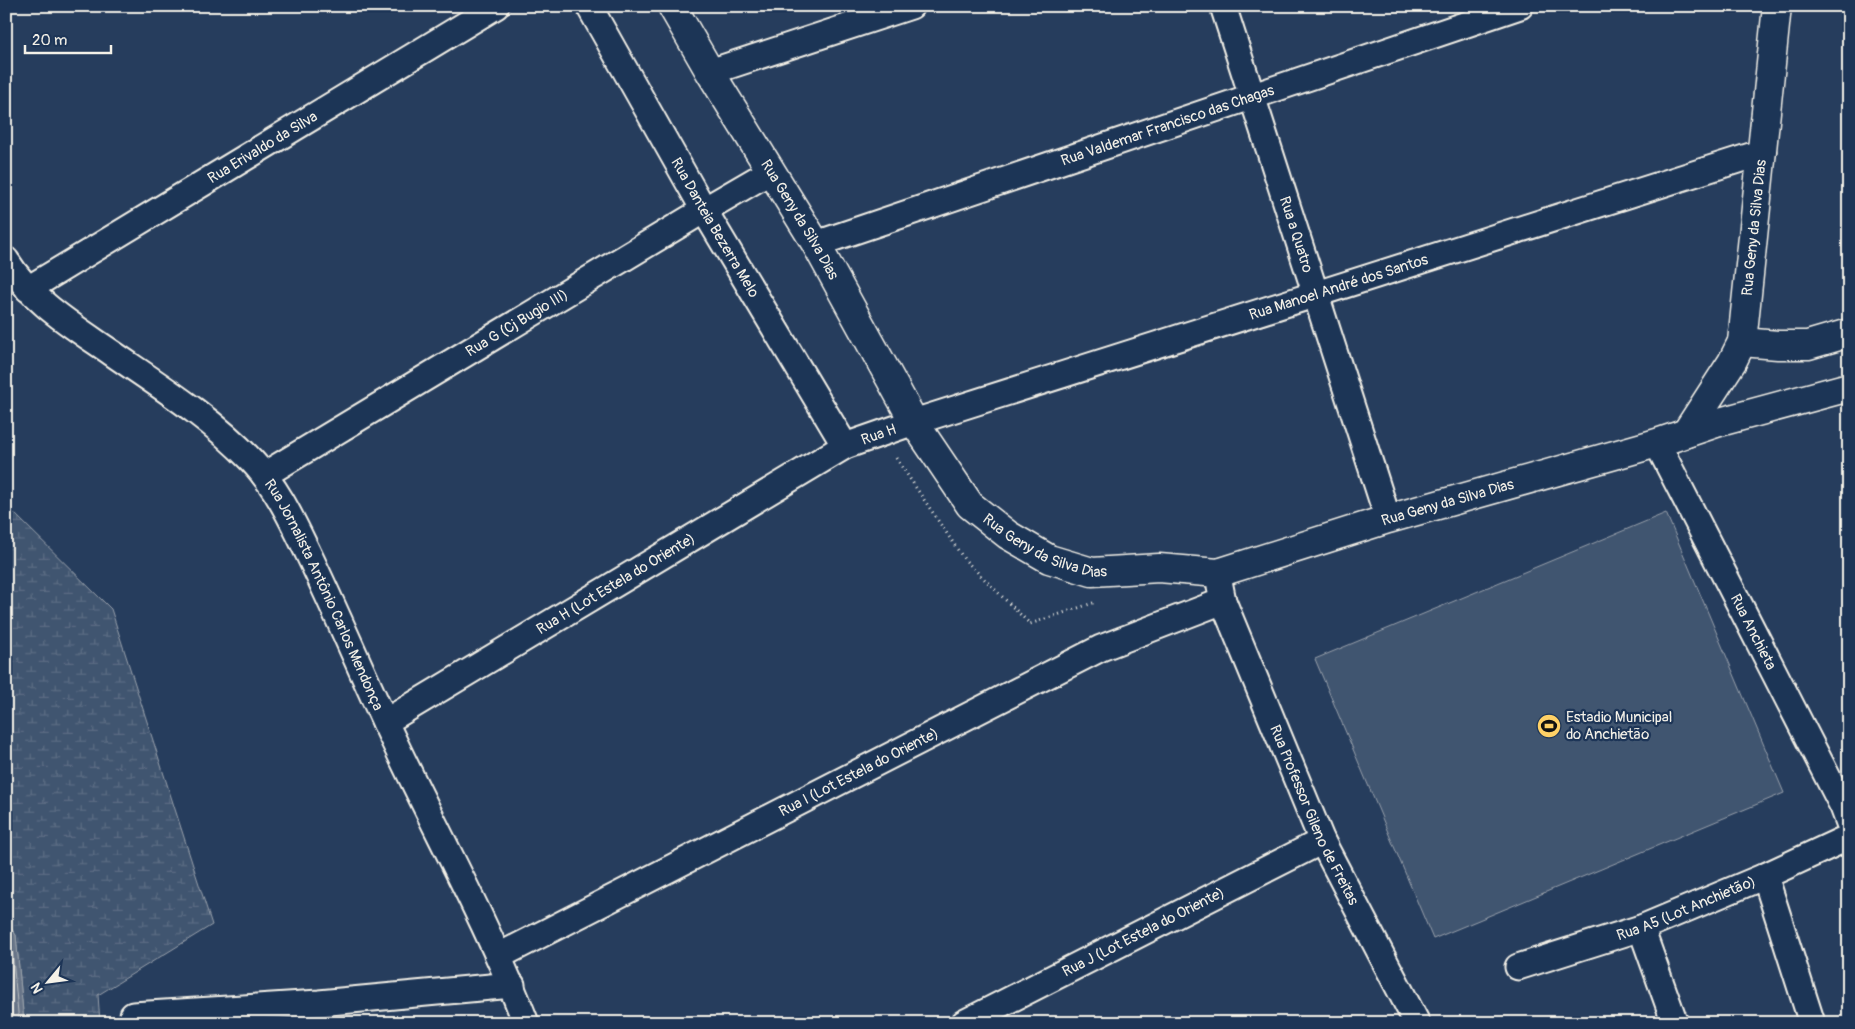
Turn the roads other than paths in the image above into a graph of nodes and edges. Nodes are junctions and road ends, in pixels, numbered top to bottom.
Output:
1 (496, 6) edge
2 (589, 6) edge
3 (672, 6) edge
4 (911, 6) edge
5 (1223, 6) edge
6 (1520, 6) edge
7 (1777, 6) edge
8 (710, 72) junction
9 (1252, 97) junction
10 (1763, 152) junction
11 (771, 171) junction
12 (704, 210) junction
13 (816, 244) junction
14 (6, 260) edge
15 (28, 289) junction
16 (1315, 294) junction
17 (1849, 333) edge
18 (1742, 342) junction
19 (1849, 387) edge
20 (914, 422) junction
21 (1686, 433) junction
22 (1657, 443) junction
23 (845, 446) junction
24 (264, 475) junction
25 (1388, 519) junction
26 (1218, 573) junction
27 (1223, 601) junction
28 (385, 722) junction
29 (1847, 812) edge
30 (1849, 838) edge
31 (1322, 841) junction
32 (1765, 876) junction
33 (1641, 928) junction
34 (499, 956) junction
35 (1518, 967) dead end
36 (512, 985) junction
37 (320, 1013) edge
38 (133, 1015) dead end
39 (526, 1023) edge
40 (964, 1023) edge
41 (1417, 1023) edge
42 (1675, 1023) edge
43 (1812, 1023) edge

1 - 15 street, Rua Erivaldo da Silva
2 - 12 street, Rua Danteia Bezerra Melo
3 - 8 main road, Rua Geny da Silva Dias
4 - 8 street
5 - 9 street, Rua a Quatro
6 - 9 street, Rua Valdemar Francisco das Chagas
7 - 10 main road, Rua Geny da Silva Dias
8 - 11 main road, Rua Geny da Silva Dias
9 - 13 street, Rua Valdemar Francisco das Chagas
9 - 16 street, Rua a Quatro
10 - 16 street, Rua Manoel André dos Santos
10 - 18 main road, Rua Geny da Silva Dias
11 - 12 street, Rua G (Cj Bugio III)
11 - 13 main road, Rua Geny da Silva Dias
12 - 23 street, Rua Danteia Bezerra Melo
12 - 24 street, Rua G (Cj Bugio III)
13 - 20 main road, Rua Geny da Silva Dias
14 - 15 street, Rua Jornalista Antônio Carlos Mendonça
15 - 24 street, Rua Jornalista Antônio Carlos Mendonça
16 - 20 street, Rua Manoel André dos Santos
16 - 25 street, Rua a Quatro
17 - 18 main road
18 - 21 main road, Rua Geny da Silva Dias
19 - 21 main road, Rua Geny da Silva Dias
20 - 23 street, Rua H
20 - 26 main road, Rua Geny da Silva Dias
21 - 22 main road, Rua Geny da Silva Dias
22 - 25 main road, Rua Geny da Silva Dias
22 - 29 street, Rua Anchieta
23 - 28 street, Rua H (Lot Estela do Oriente)
24 - 28 street, Rua Jornalista Antônio Carlos Mendonça
25 - 26 main road, Rua Geny da Silva Dias
26 - 27 street, Rua Professor Gileno de Freitas
27 - 31 street, Rua Professor Gileno de Freitas
27 - 34 street, Rua I (Lot Estela do Oriente)
28 - 34 street, Rua Jornalista Antônio Carlos Mendonça
30 - 32 street, Rua A5 (Lot Anchietão)
31 - 40 street, Rua J (Lot Estela do Oriente)
31 - 41 street, Rua Professor Gileno de Freitas
32 - 33 street, Rua A5 (Lot Anchietão)
32 - 43 street
33 - 35 street, Rua A5 (Lot Anchietão)
33 - 42 street
34 - 36 street, Rua Jornalista Antônio Carlos Mendonça
36 - 37 street
36 - 39 street, Rua Jornalista Antônio Carlos Mendonça
37 - 38 street

